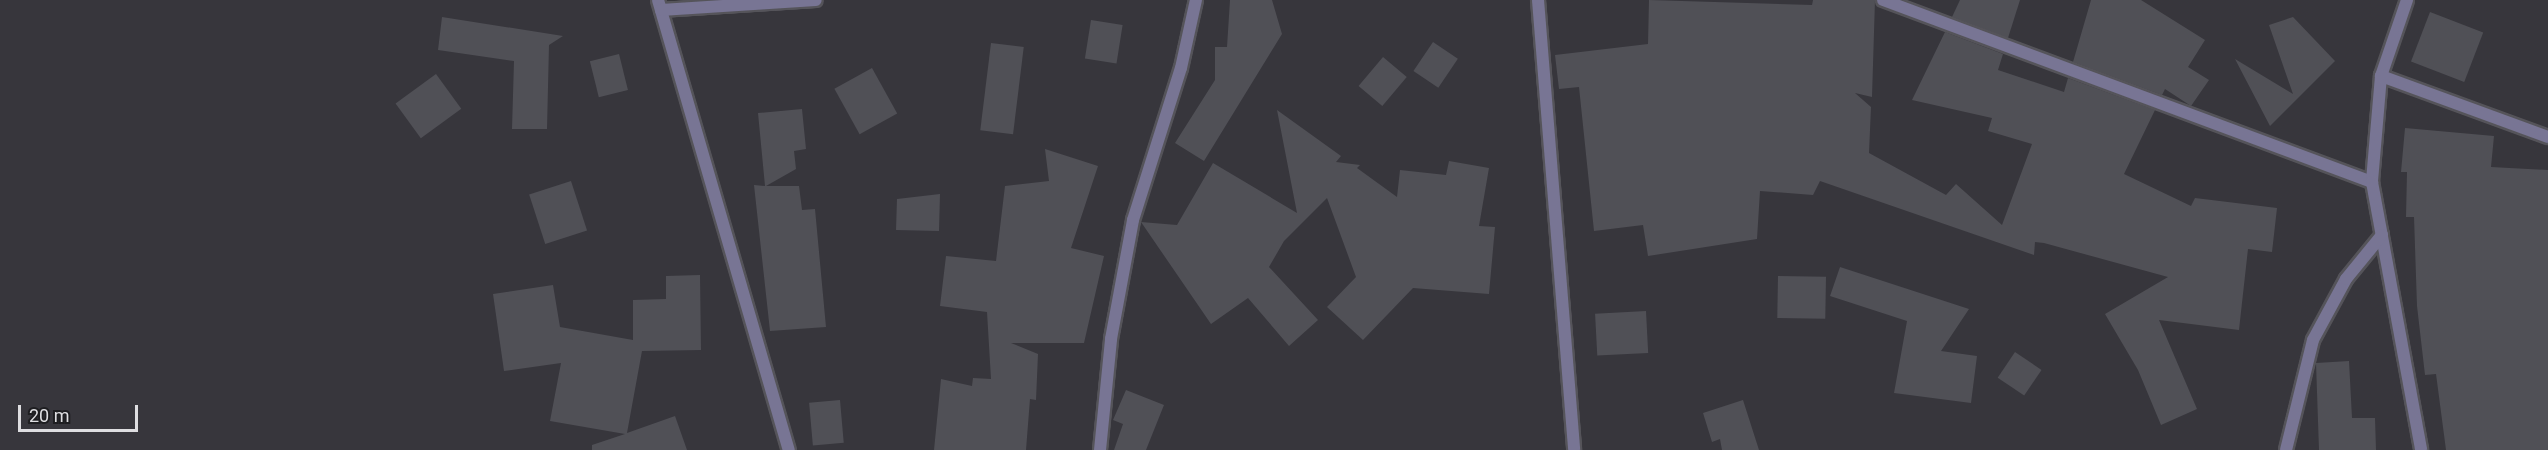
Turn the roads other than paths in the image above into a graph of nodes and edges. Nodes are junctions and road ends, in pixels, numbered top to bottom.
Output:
1 (816, 0) edge
2 (1196, 0) edge
3 (1538, 0) edge
4 (1883, 0) edge
5 (2407, 0) edge
6 (659, 5) edge
7 (2381, 76) junction
8 (2548, 137) edge
9 (2373, 182) junction
10 (2382, 235) junction
11 (789, 450) edge
12 (1100, 450) edge
13 (1574, 450) edge
14 (2286, 450) edge
15 (2421, 450) edge

1 - 6 street
2 - 12 street
3 - 13 street
4 - 9 street
5 - 7 street
6 - 11 street
7 - 8 street
7 - 9 street
9 - 10 street
10 - 14 street
10 - 15 street

